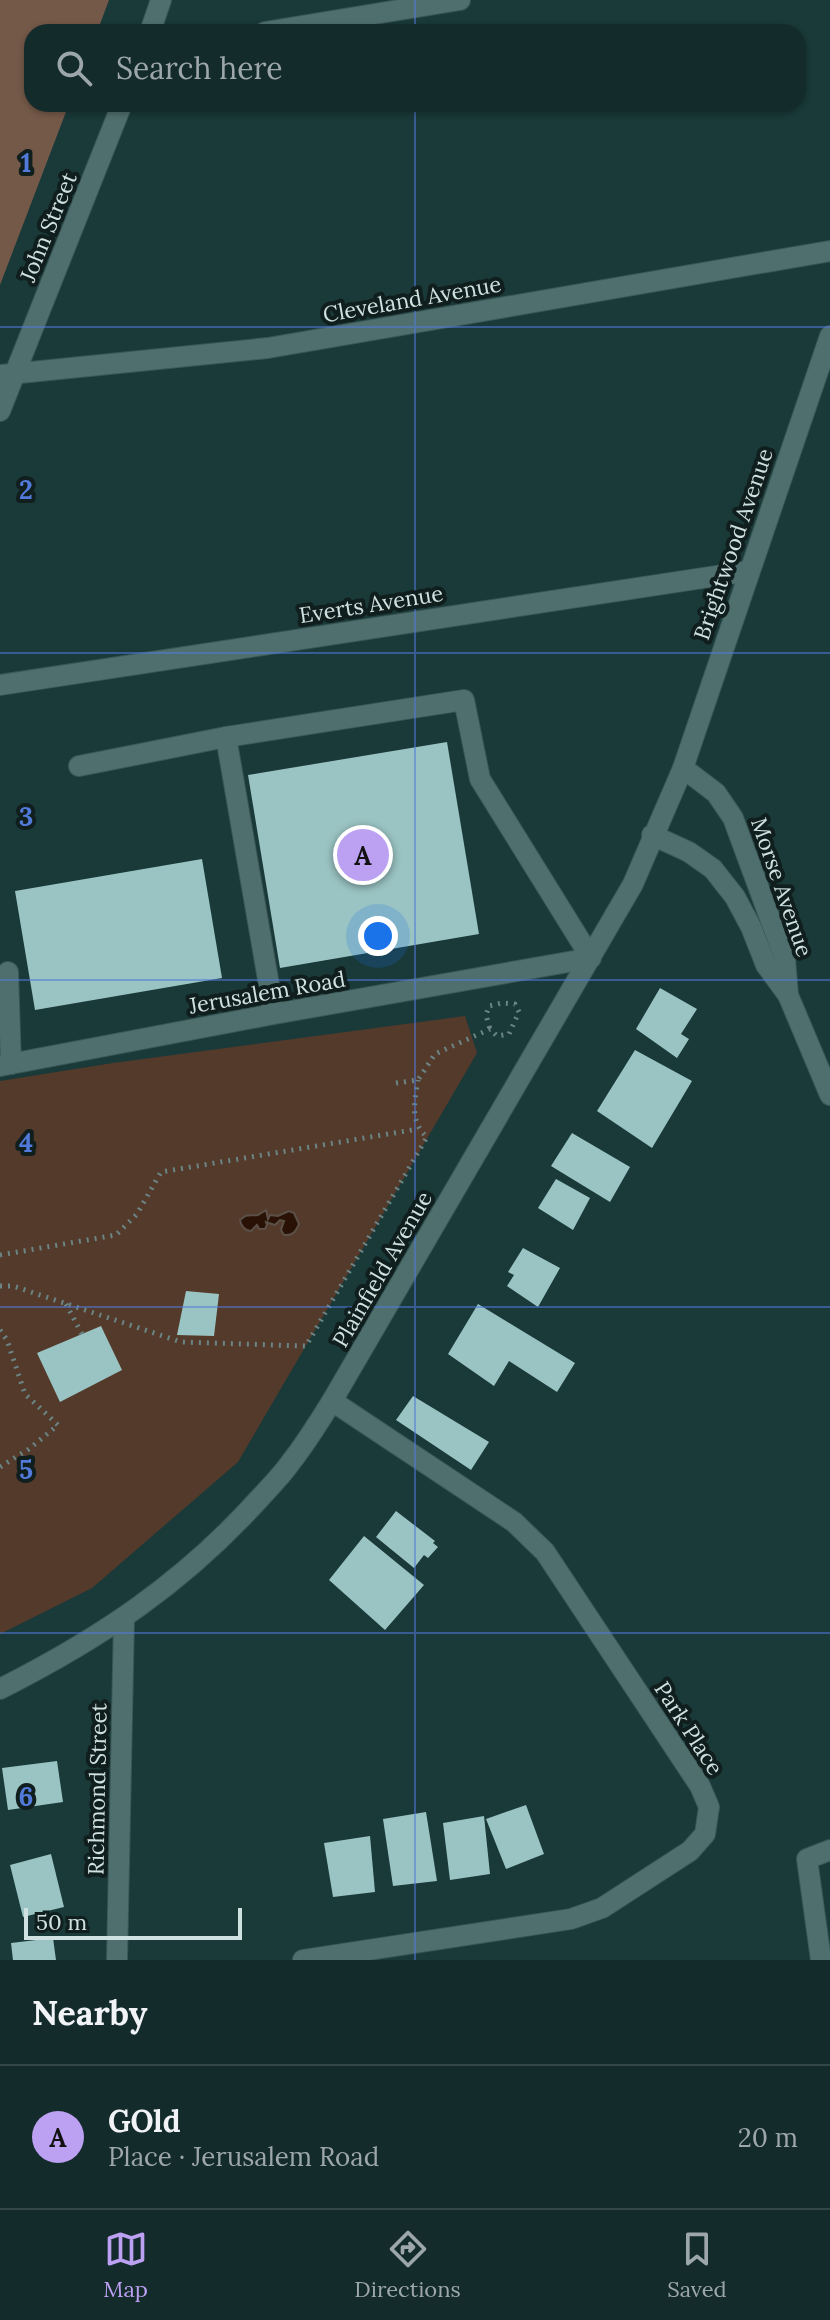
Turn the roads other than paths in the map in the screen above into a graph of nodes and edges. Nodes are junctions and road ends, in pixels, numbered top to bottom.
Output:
1 (161, 0) edge
2 (460, 0) edge
3 (153, 24) edge
4 (314, 24) edge
5 (119, 112) edge
6 (830, 251) edge
7 (830, 336) edge
8 (8, 374) edge
9 (0, 411) edge
10 (749, 571) junction
11 (0, 685) edge
12 (226, 737) junction
13 (79, 766) dead end
14 (683, 768) junction
15 (652, 835) junction
16 (591, 958) junction
17 (8, 972) dead end
18 (788, 995) junction
19 (274, 1014) junction
20 (6, 1065) edge
21 (830, 1095) edge
22 (332, 1401) junction
23 (124, 1618) junction
24 (0, 1689) edge
25 (830, 1850) edge
26 (117, 1960) edge
27 (303, 1960) edge
28 (821, 1960) edge

1 - 3 street
2 - 4 street
5 - 8 street, John Street
6 - 8 street, Cleveland Avenue
7 - 10 street, Brightwood Avenue
8 - 9 street, John Street
10 - 11 street, Everts Avenue
10 - 14 street, Brightwood Avenue
12 - 13 street
12 - 16 street
12 - 19 street
14 - 15 street, Plainfield Avenue
14 - 18 street, Morse Avenue
15 - 16 street, Plainfield Avenue
15 - 18 street, Morse Avenue
16 - 19 street, Jerusalem Road
16 - 22 street, Plainfield Avenue
17 - 20 street
18 - 21 street, Morse Avenue
19 - 20 street, Jerusalem Road
22 - 23 street, Plainfield Avenue
22 - 27 street, Park Place
23 - 24 street, Plainfield Avenue
23 - 26 street, Richmond Street
25 - 28 street

